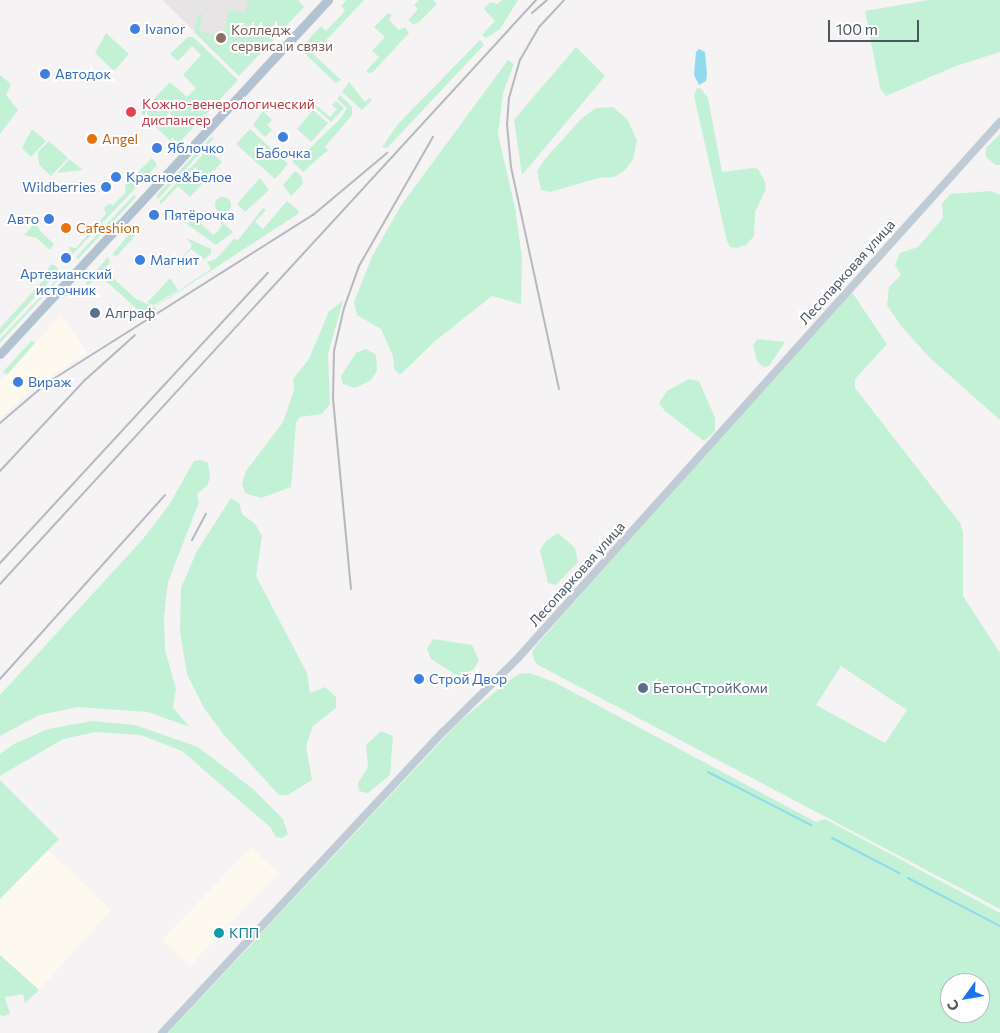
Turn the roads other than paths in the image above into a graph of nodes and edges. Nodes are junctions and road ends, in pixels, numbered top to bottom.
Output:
1 (328, 0) edge
2 (1000, 122) edge
3 (0, 354) edge
4 (162, 1033) edge

1 - 3 main road
2 - 4 street, Лесопарковая улица

